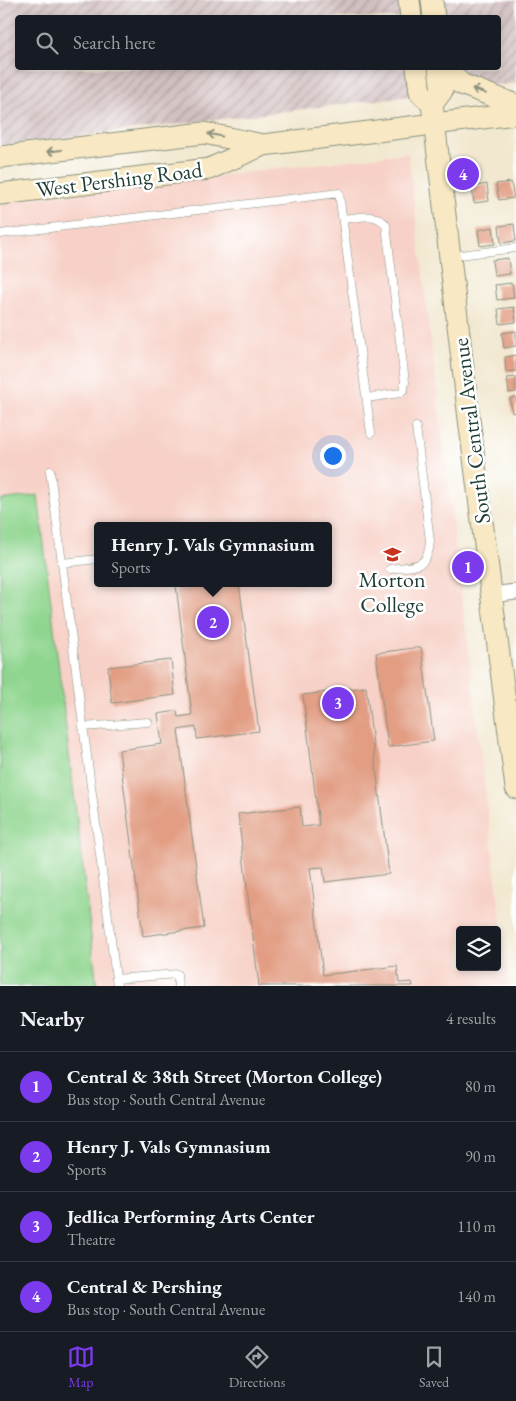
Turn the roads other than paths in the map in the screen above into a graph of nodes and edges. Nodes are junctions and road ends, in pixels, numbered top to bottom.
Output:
1 (409, 0) edge
2 (432, 0) edge
3 (411, 15) edge
4 (434, 15) edge
5 (417, 70) edge
6 (439, 70) edge
7 (450, 70) edge
8 (516, 105) edge
9 (433, 114) junction
10 (516, 114) edge
11 (263, 145) junction
12 (0, 157) edge
13 (0, 194) edge
14 (343, 219) junction
15 (0, 234) edge
16 (516, 248) edge
17 (450, 256) junction
18 (367, 398) junction
19 (416, 426) dead end
20 (372, 433) dead end
21 (50, 471) dead end
22 (94, 559) edge
23 (62, 563) junction
24 (390, 569) dead end
25 (516, 592) edge
26 (491, 595) junction
27 (148, 722) dead end
28 (83, 727) junction
29 (516, 788) edge
30 (116, 982) edge
31 (178, 986) edge

1 - 3 main road
2 - 4 main road
5 - 9 main road, South Central Avenue
6 - 9 main road, South Central Avenue
8 -> 7 main road
9 - 10 main road, West Pershing Road
9 - 11 main road, West Pershing Road
9 - 17 main road, South Central Avenue
11 -> 12 main road, West Pershing Road
11 - 13 main road, West Pershing Road
14 - 15 lane
14 - 18 lane
14 - 18 lane
16 - 17 lane
17 - 26 main road, South Central Avenue
18 - 20 lane
19 - 24 lane
21 - 23 lane
22 - 23 lane
23 - 28 lane
25 - 26 street
26 - 29 main road, South Central Avenue
27 - 28 lane
28 - 30 lane
30 - 31 lane

